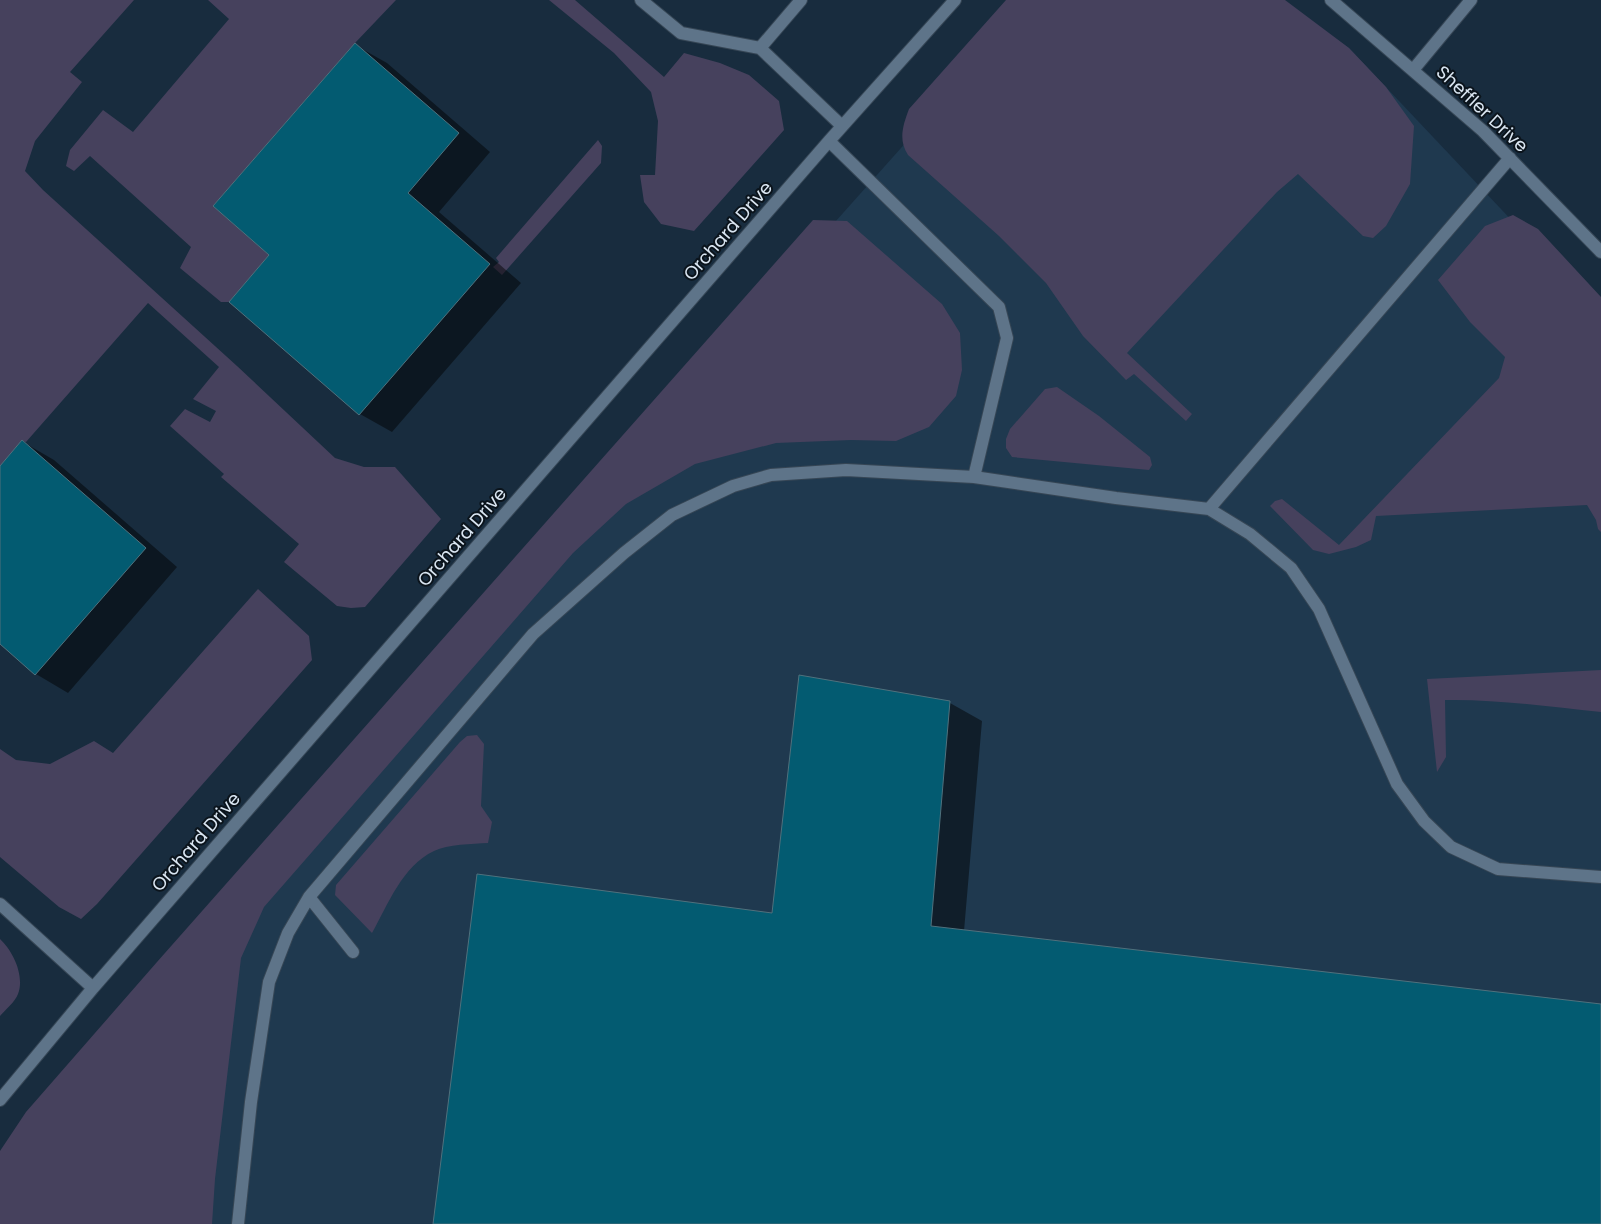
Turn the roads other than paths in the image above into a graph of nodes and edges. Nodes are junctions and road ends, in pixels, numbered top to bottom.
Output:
1 (641, 0) edge
2 (801, 0) edge
3 (955, 0) edge
4 (1331, 0) edge
5 (1471, 0) edge
6 (760, 48) junction
7 (1413, 70) junction
8 (842, 126) junction
9 (829, 141) junction
10 (1510, 158) junction
11 (1601, 252) edge
12 (974, 477) junction
13 (1209, 509) junction
14 (1601, 877) edge
15 (308, 896) junction
16 (0, 904) edge
17 (353, 952) dead end
18 (94, 988) junction
19 (0, 1100) edge
20 (238, 1224) edge

1 - 6 street
2 - 6 street
3 - 8 street, Orchard Drive
4 - 7 street, Sheffler Drive
5 - 7 street
6 - 8 street
7 - 10 street, Sheffler Drive
8 - 9 street, Orchard Drive
9 - 12 street
9 - 18 street, Orchard Drive
10 - 11 street, Sheffler Drive
10 - 13 street
12 - 13 street
12 - 15 street
13 - 14 street
15 - 17 street
15 - 20 street
16 - 18 street
18 - 19 street, Orchard Drive

